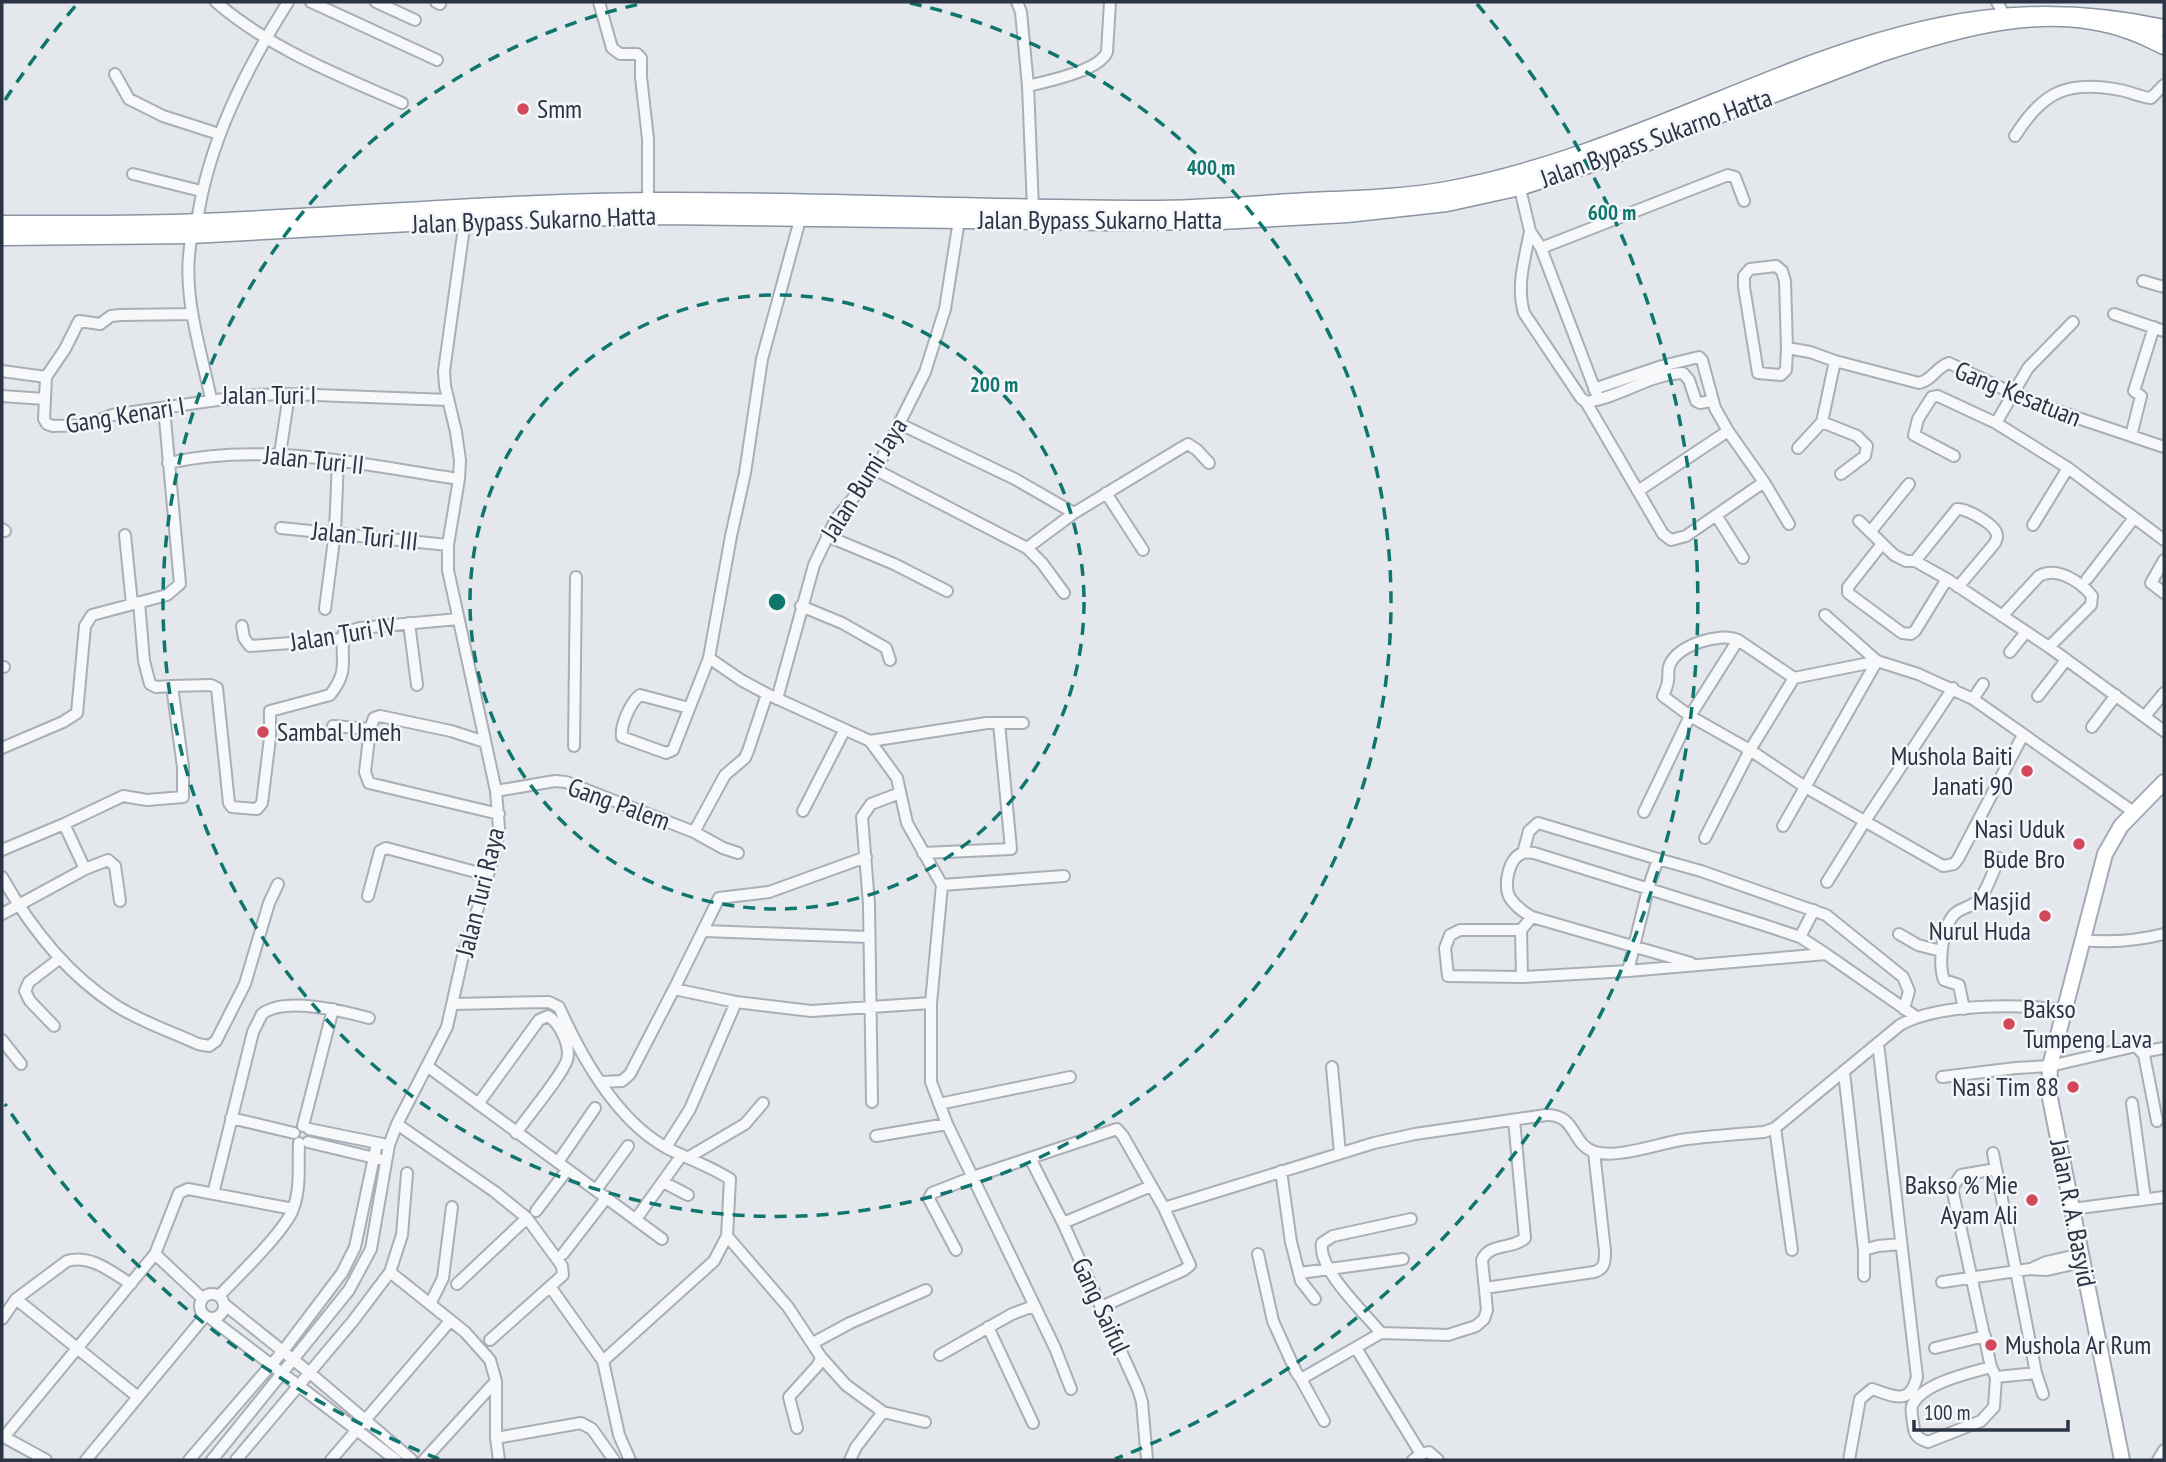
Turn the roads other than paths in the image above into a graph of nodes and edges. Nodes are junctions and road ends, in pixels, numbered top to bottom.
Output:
1 (216, 2) edge
2 (288, 2) edge
3 (311, 2) edge
4 (376, 2) edge
5 (599, 2) edge
6 (1110, 2) edge
7 (1020, 5) edge
8 (1999, 5) edge
9 (415, 20) dead end
10 (2164, 28) edge
11 (266, 38) junction
12 (2164, 46) edge
13 (437, 60) dead end
14 (1825, 67) junction
15 (115, 74) dead end
16 (2164, 85) edge
17 (1028, 86) junction
18 (402, 103) dead end
19 (219, 134) junction
20 (2015, 136) dead end
21 (133, 174) dead end
22 (1518, 180) junction
23 (201, 191) junction
24 (648, 201) junction
25 (1744, 201) dead end
26 (1033, 208) junction
27 (801, 216) junction
28 (466, 220) junction
29 (959, 220) junction
30 (2, 224) edge
31 (195, 228) junction
32 (1530, 232) junction
33 (2, 237) edge
34 (1541, 248) junction
35 (2143, 281) dead end
36 (2164, 287) edge
37 (192, 314) junction
38 (2114, 314) dead end
39 (2073, 322) dead end
40 (2159, 329) edge
41 (1787, 348) junction
42 (1835, 361) junction
43 (2, 371) edge
44 (46, 377) junction
45 (1594, 389) junction
46 (2012, 393) junction
47 (289, 394) junction
48 (2, 396) edge
49 (45, 399) junction
50 (211, 399) junction
51 (448, 400) junction
52 (1599, 400) junction
53 (1712, 401) junction
54 (1586, 402) junction
55 (164, 408) junction
56 (1822, 422) junction
57 (1996, 423) junction
58 (900, 424) junction
59 (1728, 431) junction
60 (2131, 436) junction
61 (2164, 447) edge
62 (1798, 448) dead end
63 (280, 454) junction
64 (1954, 456) dead end
65 (338, 461) junction
66 (168, 463) junction
67 (1209, 463) dead end
68 (2068, 468) junction
69 (876, 470) junction
70 (1841, 474) dead end
71 (459, 479) junction
72 (1764, 482) junction
73 (1909, 484) dead end
74 (1638, 491) junction
75 (1106, 493) junction
76 (1074, 513) junction
77 (1716, 515) junction
78 (2134, 518) junction
79 (1859, 521) dead end
80 (1789, 524) dead end
81 (2032, 525) dead end
82 (282, 528) dead end
83 (1871, 531) junction
84 (335, 532) junction
85 (125, 535) dead end
86 (827, 536) junction
87 (2164, 540) edge
88 (1882, 544) junction
89 (448, 545) junction
90 (1027, 548) junction
91 (1143, 550) dead end
92 (1743, 558) dead end
93 (1915, 561) junction
94 (2164, 561) edge
95 (576, 577) dead end
96 (1947, 579) junction
97 (2087, 579) dead end
98 (1958, 587) junction
99 (947, 591) dead end
100 (1064, 593) dead end
101 (2164, 593) edge
102 (136, 603) junction
103 (801, 606) junction
104 (325, 609) dead end
105 (1825, 615) dead end
106 (2002, 616) junction
107 (458, 618) junction
108 (409, 623) junction
109 (243, 626) dead end
110 (2026, 632) junction
111 (343, 639) junction
112 (1738, 640) junction
113 (2049, 647) junction
114 (2010, 652) dead end
115 (709, 658) junction
116 (890, 660) dead end
117 (2066, 660) junction
118 (1876, 663) junction
119 (1794, 678) junction
120 (1983, 684) dead end
121 (417, 685) dead end
122 (172, 686) junction
123 (1953, 688) junction
124 (2164, 693) edge
125 (2116, 695) junction
126 (772, 696) junction
127 (2038, 696) dead end
128 (1973, 699) junction
129 (689, 708) junction
130 (1690, 716) junction
131 (2145, 716) junction
132 (999, 723) junction
133 (1023, 723) dead end
134 (333, 726) dead end
135 (2092, 727) dead end
136 (370, 729) junction
137 (844, 731) junction
138 (2164, 731) edge
139 (2023, 735) junction
140 (870, 741) junction
141 (485, 742) junction
142 (573, 746) dead end
143 (2, 748) edge
144 (1750, 750) junction
145 (2164, 782) edge
146 (1805, 787) junction
147 (496, 791) junction
148 (900, 793) junction
149 (803, 811) dead end
150 (1644, 812) dead end
151 (2135, 813) junction
152 (499, 814) junction
153 (1865, 821) junction
154 (64, 824) junction
155 (1783, 826) dead end
156 (694, 832) junction
157 (1705, 838) dead end
158 (2, 850) edge
159 (738, 853) dead end
160 (923, 853) junction
161 (1524, 853) junction
162 (866, 857) junction
163 (1999, 858) dead end
164 (1658, 859) junction
165 (85, 869) junction
166 (487, 875) junction
167 (1064, 876) dead end
168 (2, 877) edge
169 (1827, 882) dead end
170 (278, 884) dead end
171 (942, 885) junction
172 (1648, 889) junction
173 (368, 896) dead end
174 (120, 901) dead end
175 (17, 904) junction
176 (1814, 910) junction
177 (2, 914) edge
178 (1532, 917) junction
179 (1521, 930) junction
180 (704, 931) junction
181 (1899, 934) dead end
182 (2164, 934) edge
183 (868, 937) junction
184 (1800, 937) junction
185 (2082, 940) junction
186 (1634, 945) junction
187 (1941, 951) junction
188 (1826, 954) junction
189 (59, 959) junction
190 (1697, 964) junction
191 (1629, 971) junction
192 (1522, 977) junction
193 (674, 989) junction
194 (736, 1002) junction
195 (931, 1003) junction
196 (453, 1004) junction
197 (333, 1009) junction
198 (870, 1009) junction
199 (1905, 1009) junction
200 (1964, 1009) junction
201 (2063, 1010) junction
202 (1915, 1016) junction
203 (369, 1018) dead end
204 (54, 1026) dead end
205 (2, 1040) edge
206 (1878, 1043) junction
207 (2164, 1048) edge
208 (2142, 1052) junction
209 (6, 1053) edge
210 (21, 1064) dead end
211 (427, 1066) junction
212 (2050, 1066) junction
213 (1332, 1067) dead end
214 (1844, 1072) junction
215 (1070, 1077) dead end
216 (1942, 1077) dead end
217 (601, 1082) junction
218 (2159, 1097) edge
219 (872, 1102) dead end
220 (763, 1103) dead end
221 (2132, 1103) dead end
222 (478, 1104) junction
223 (939, 1104) junction
224 (595, 1108) dead end
225 (231, 1118) junction
226 (1514, 1120) junction
227 (2157, 1121) dead end
228 (397, 1124) junction
229 (947, 1124) junction
230 (1775, 1128) junction
231 (516, 1133) junction
232 (303, 1135) junction
233 (876, 1136) dead end
234 (383, 1144) junction
235 (628, 1146) dead end
236 (666, 1147) junction
237 (1594, 1152) junction
238 (1340, 1153) junction
239 (1993, 1153) dead end
240 (373, 1157) junction
241 (684, 1158) junction
242 (1030, 1158) junction
243 (386, 1160) junction
244 (558, 1163) junction
245 (1996, 1169) junction
246 (567, 1170) junction
247 (1281, 1171) junction
248 (407, 1173) dead end
249 (972, 1177) junction
250 (663, 1181) junction
251 (1151, 1186) junction
252 (596, 1190) junction
253 (213, 1194) junction
254 (688, 1195) dead end
255 (2164, 1197) edge
256 (607, 1198) junction
257 (2145, 1199) junction
258 (452, 1207) dead end
259 (1164, 1208) junction
260 (293, 1209) junction
261 (2073, 1209) junction
262 (532, 1214) junction
263 (636, 1219) junction
264 (1411, 1219) dead end
265 (1063, 1223) junction
266 (727, 1237) junction
267 (662, 1239) dead end
268 (1901, 1244) junction
269 (956, 1250) dead end
270 (1792, 1250) dead end
271 (1864, 1250) junction
272 (155, 1254) junction
273 (563, 1254) dead end
274 (1258, 1254) dead end
275 (2081, 1258) junction
276 (1403, 1259) dead end
277 (1328, 1270) junction
278 (2017, 1271) junction
279 (390, 1272) junction
280 (1300, 1273) junction
281 (1864, 1276) dead end
282 (1973, 1278) junction
283 (1942, 1282) dead end
284 (131, 1284) junction
285 (457, 1284) dead end
286 (551, 1288) junction
287 (1485, 1288) junction
288 (926, 1290) dead end
289 (202, 1298) junction
290 (16, 1299) junction
291 (1315, 1299) dead end
292 (222, 1300) junction
293 (430, 1304) junction
294 (1034, 1306) junction
295 (1101, 1307) junction
296 (207, 1317) junction
297 (2, 1319) edge
298 (450, 1321) junction
299 (988, 1327) junction
300 (1381, 1333) junction
301 (1984, 1336) junction
302 (490, 1340) dead end
303 (813, 1343) junction
304 (1356, 1348) junction
305 (1935, 1348) dead end
306 (76, 1349) junction
307 (283, 1351) junction
308 (940, 1355) dead end
309 (821, 1357) junction
310 (293, 1360) junction
311 (603, 1361) junction
312 (272, 1364) junction
313 (1993, 1372) junction
314 (283, 1373) junction
315 (310, 1373) junction
316 (2036, 1373) junction
317 (1301, 1379) junction
318 (496, 1381) junction
319 (299, 1385) junction
320 (1071, 1389) dead end
321 (2043, 1394) dead end
322 (138, 1397) junction
323 (883, 1412) junction
324 (364, 1419) junction
325 (1324, 1421) dead end
326 (925, 1422) dead end
327 (1034, 1423) dead end
328 (797, 1428) dead end
329 (356, 1429) junction
330 (3, 1437) edge
331 (496, 1438) junction
332 (2164, 1450) edge
333 (1417, 1457) edge
334 (46, 1460) edge
335 (86, 1460) edge
336 (188, 1460) edge
337 (212, 1460) edge
338 (236, 1460) edge
339 (331, 1460) edge
340 (396, 1460) edge
341 (417, 1460) edge
342 (499, 1460) edge
343 (614, 1460) edge
344 (630, 1460) edge
345 (850, 1460) edge
346 (1147, 1460) edge
347 (1438, 1460) edge
348 (1849, 1460) edge
349 (2122, 1460) edge
350 (2158, 1460) edge

1 - 11 street
2 - 11 street, Jalan Turi I
3 - 13 street
4 - 9 street
5 - 24 street
6 - 17 street
7 - 17 street
8 - 10 highway, Jalan Bypass Sukarno Hatta
8 - 14 highway, Jalan Bypass Sukarno Hatta
11 - 18 street
11 - 19 street, Jalan Turi I
12 - 14 highway, Jalan Bypass Sukarno Hatta
14 - 22 highway, Jalan Bypass Sukarno Hatta
15 - 19 street
16 - 20 street
17 - 26 street
19 - 23 street, Jalan Turi I
21 - 23 street
22 - 26 highway, Jalan Bypass Sukarno Hatta
22 - 29 highway, Jalan Bypass Sukarno Hatta
22 - 32 street
23 - 31 street, Jalan Turi I
24 - 26 highway, Jalan Bypass Sukarno Hatta
24 - 31 highway, Jalan Bypass Sukarno Hatta
25 - 34 street
27 - 28 highway, Jalan Bypass Sukarno Hatta
27 - 29 highway, Jalan Bypass Sukarno Hatta
27 - 115 street
28 - 31 highway, Jalan Bypass Sukarno Hatta
28 - 51 street, Jalan Turi Raya
29 - 58 street, Jalan Bumi Jaya
30 - 31 highway, Jalan Bypass Sukarno Hatta
31 - 33 highway, Jalan Bypass Sukarno Hatta
31 - 37 street, Jalan Turi I
32 - 34 street
32 - 54 street
34 - 45 street
35 - 36 street
37 - 44 street
37 - 50 street, Jalan Turi I
38 - 40 street
39 - 46 street
40 - 60 street
41 - 41 street
41 - 42 street
42 - 46 street, Gang Kesatuan
42 - 56 street
43 - 44 street, Gang Kenari I
44 - 49 street, Gang Kenari I
45 - 52 street
45 - 53 street
46 - 57 street
46 - 60 street, Gang Kesatuan
47 - 50 street, Jalan Turi I
47 - 51 street, Jalan Turi I
47 - 63 street
48 - 49 street
49 - 55 street, Gang Kenari I
50 - 55 street, Gang Kenari I
51 - 71 street, Jalan Turi Raya
52 - 53 street
52 - 54 street
53 - 59 street
54 - 74 street
55 - 66 street
56 - 62 street
56 - 70 street
57 - 64 street
57 - 68 street
58 - 69 street, Jalan Bumi Jaya
58 - 76 street
59 - 72 street
59 - 74 street
60 - 61 street, Gang Kesatuan
63 - 65 street, Jalan Turi II
63 - 66 street, Jalan Turi II
65 - 71 street, Jalan Turi II
65 - 84 street
66 - 102 street
67 - 75 street
68 - 78 street
68 - 81 street
69 - 86 street, Jalan Bumi Jaya
69 - 90 street
71 - 89 street, Jalan Turi Raya
72 - 77 street
72 - 80 street
73 - 83 street
74 - 77 street
75 - 76 street
75 - 91 street
76 - 90 street
77 - 92 street
78 - 87 street
78 - 97 street
79 - 83 street
82 - 84 street, Jalan Turi III
83 - 88 street
84 - 89 street, Jalan Turi III
84 - 104 street
85 - 102 street
86 - 99 street
86 - 103 street, Jalan Bumi Jaya
88 - 93 street
88 - 96 street
89 - 107 street, Jalan Turi Raya
90 - 100 street
93 - 96 street
93 - 98 street
94 - 101 street
95 - 142 street
96 - 98 street
98 - 106 street
102 - 122 street
102 - 143 street
103 - 116 street
103 - 126 street, Jalan Bumi Jaya
105 - 118 street
106 - 110 street
106 - 113 street
107 - 108 street, Jalan Turi IV
107 - 141 street, Jalan Turi Raya
108 - 111 street, Jalan Turi IV
108 - 121 street
109 - 111 street, Jalan Turi IV
110 - 113 street
110 - 114 street
111 - 122 street
112 - 119 street
112 - 130 street
112 - 130 street
113 - 117 street
115 - 126 street
115 - 129 street
117 - 125 street
117 - 127 street
118 - 119 street
118 - 123 street
118 - 146 street
119 - 144 street
120 - 128 street
122 - 154 street
123 - 128 street
123 - 153 street
124 - 131 street
125 - 131 street
125 - 135 street
126 - 137 street
126 - 156 street, Jalan Bumi Jaya
128 - 139 street
129 - 129 street
130 - 144 street
130 - 150 street
131 - 138 street
132 - 133 street
132 - 140 street
132 - 160 street
134 - 136 street
136 - 141 street
136 - 152 street
137 - 140 street
137 - 149 street
139 - 151 street
139 - 153 street
140 - 148 street
141 - 147 street, Jalan Turi Raya
144 - 146 street
144 - 157 street
145 - 151 main road, Jalan R. A. Basyid
146 - 153 street
146 - 155 street
147 - 152 street, Jalan Turi Raya
147 - 156 street, Gang Palem
148 - 160 street
148 - 162 street
151 - 185 main road, Jalan R. A. Basyid
152 - 166 street, Jalan Turi Raya
153 - 169 street
154 - 158 street
154 - 165 street
156 - 159 street, Gang Palem
160 - 171 street
161 - 164 street
161 - 172 street
161 - 178 street
162 - 180 street
162 - 183 street
163 - 187 street
164 - 172 street
164 - 176 street
165 - 174 street
165 - 175 street
166 - 173 street
166 - 196 street, Jalan Turi Raya
167 - 171 street
168 - 175 street
170 - 189 street
171 - 195 street
172 - 184 street
172 - 186 street
175 - 177 street
175 - 189 street
176 - 184 street
176 - 199 street
178 - 179 street
178 - 186 street
179 - 192 street
179 - 192 street
180 - 183 street
180 - 193 street
181 - 187 street
182 - 185 street
183 - 198 street
184 - 188 street
185 - 201 main road, Jalan R. A. Basyid
186 - 190 street
186 - 191 street
187 - 200 street
188 - 190 street
188 - 199 street
189 - 204 street
190 - 191 street
191 - 192 street
193 - 194 street
193 - 217 street
194 - 198 street
194 - 236 street
195 - 198 street
195 - 223 street
196 - 211 street, Jalan Turi Raya
196 - 217 street
197 - 203 street
197 - 225 street
197 - 232 street
198 - 219 street
199 - 202 street
200 - 201 street
200 - 202 street
201 - 212 main road, Jalan R. A. Basyid
202 - 206 street
205 - 209 street
206 - 214 street
206 - 268 street
207 - 208 street
208 - 212 street
208 - 218 street
209 - 210 street
211 - 222 street
211 - 228 street, Jalan Turi Raya
212 - 216 street
212 - 261 main road, Jalan R. A. Basyid
213 - 238 street
214 - 230 street
214 - 271 street
215 - 223 street
217 - 236 street
218 - 227 street
220 - 241 street
221 - 257 street
222 - 231 street
222 - 231 street
223 - 229 street
224 - 244 street
225 - 232 street
225 - 253 street
226 - 237 street
226 - 238 street
226 - 287 street
228 - 234 street, Jalan Turi Raya
228 - 262 street
229 - 233 street
229 - 249 street
230 - 237 street
230 - 270 street
231 - 244 street
232 - 234 street
232 - 240 street
232 - 260 street
234 - 240 street
234 - 243 street, Jalan Turi Raya
235 - 252 street
236 - 241 street
237 - 287 street
238 - 247 street
239 - 245 street
240 - 243 street
240 - 307 street
241 - 250 street
241 - 266 street
242 - 249 street
242 - 251 street
242 - 265 street, Gang Saiful
243 - 310 street, Jalan Turi Raya
244 - 246 street
245 - 278 street
245 - 282 street
246 - 252 street
246 - 262 street
247 - 259 street
247 - 280 street
248 - 279 street
249 - 269 street
249 - 294 street
250 - 254 street
250 - 263 street
251 - 259 street
251 - 265 street
252 - 256 street
253 - 260 street
253 - 272 street
255 - 257 street
256 - 263 street
256 - 273 street
257 - 261 street
258 - 293 street
259 - 295 street
260 - 292 street
261 - 275 main road, Jalan R. A. Basyid
262 - 285 street
262 - 286 street
263 - 267 street
264 - 277 street
265 - 295 street, Gang Saiful
266 - 303 street
266 - 311 street
268 - 271 street
268 - 348 street
271 - 281 street
272 - 284 street
272 - 289 street
274 - 317 street
275 - 278 street
275 - 349 main road, Jalan R. A. Basyid
276 - 277 street
277 - 280 street
277 - 300 street
278 - 282 street
278 - 316 street
279 - 293 street
279 - 315 street
280 - 291 street
282 - 283 street
282 - 301 street
284 - 290 street
284 - 306 street
286 - 302 street
286 - 311 street
287 - 300 street
288 - 303 street
289 - 292 street
289 - 296 street
290 - 297 street
290 - 306 street
292 - 296 street
292 - 307 street
293 - 298 street
294 - 299 street
294 - 320 street
295 - 346 street, Gang Saiful
296 - 312 street
296 - 322 street
298 - 318 street
298 - 324 street
299 - 308 street
299 - 327 street
300 - 304 street
301 - 305 street
301 - 313 street
303 - 309 street
304 - 317 street
304 - 333 street
306 - 322 street
306 - 330 street
307 - 310 street
307 - 312 street
309 - 323 street
309 - 328 street
310 - 314 street, Jalan Turi Raya
310 - 315 street
311 - 344 street
312 - 314 street
312 - 336 street
313 - 313 street
313 - 316 street
314 - 319 street
314 - 337 street, Jalan Turi Raya
315 - 319 street
315 - 324 street
316 - 321 street
317 - 325 street
318 - 331 street
318 - 341 street
319 - 329 street
319 - 338 street
322 - 335 street
323 - 326 street
323 - 345 street
324 - 329 street
324 - 341 street
329 - 339 street
329 - 340 street
330 - 334 street
331 - 342 street
331 - 343 street
332 - 350 street
333 - 347 street

